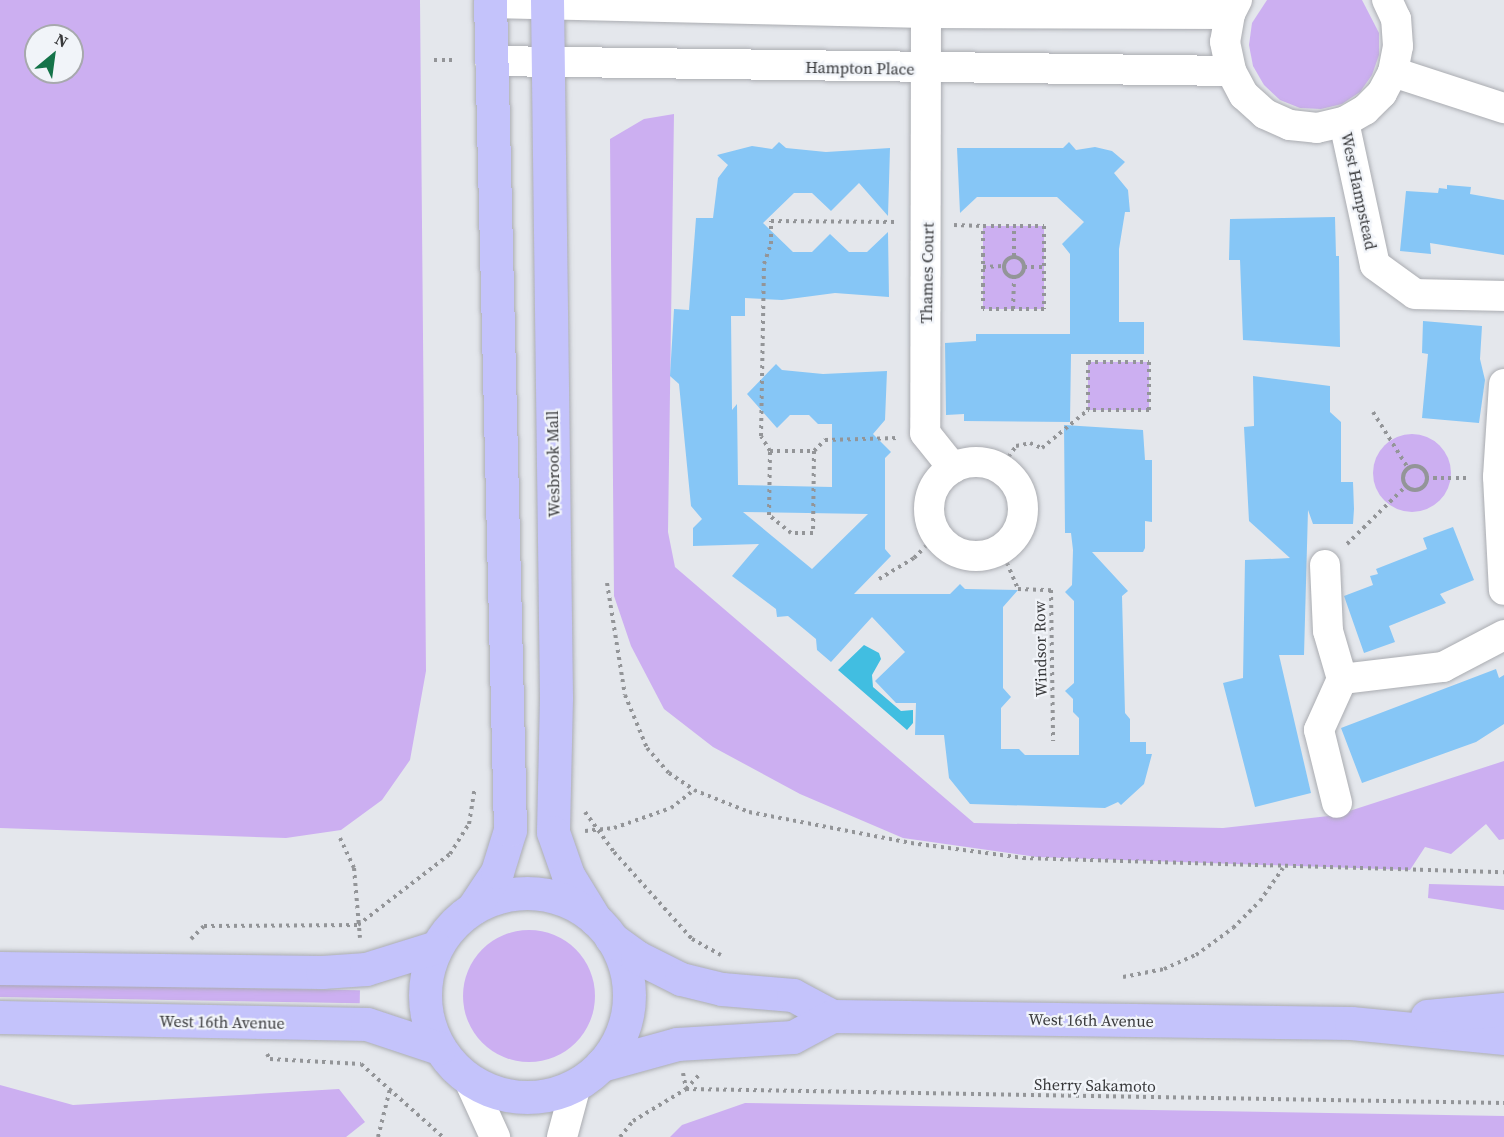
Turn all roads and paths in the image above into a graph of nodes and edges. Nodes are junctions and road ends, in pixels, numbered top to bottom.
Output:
1 (1387, 0) edge
2 (490, 2) edge
3 (547, 2) edge
4 (829, 5) edge
5 (960, 7) edge
6 (1080, 7) edge
7 (1185, 7) edge
8 (1233, 7) edge
9 (926, 13) junction
10 (434, 60) dead end
11 (454, 60) dead end
12 (490, 61) junction
13 (548, 62) junction
14 (929, 69) junction
15 (1231, 71) junction
16 (1393, 72) junction
17 (1504, 108) edge
18 (1344, 122) junction
19 (898, 222) dead end
20 (983, 226) junction
21 (1014, 226) junction
22 (952, 233) dead end
23 (1014, 256) junction
24 (1003, 266) junction
25 (983, 267) junction
26 (1024, 267) junction
27 (1044, 267) junction
28 (1014, 277) junction
29 (1504, 296) edge
30 (1013, 309) junction
31 (1504, 384) edge
32 (1088, 410) junction
33 (1373, 412) dead end
34 (925, 433) junction
35 (770, 450) junction
36 (814, 451) junction
37 (953, 468) junction
38 (1408, 468) junction
39 (1000, 469) junction
40 (1498, 477) junction
41 (1426, 478) junction
42 (1406, 486) junction
43 (937, 535) junction
44 (1001, 549) junction
45 (1325, 566) joint
46 (879, 579) dead end
47 (607, 583) dead end
48 (1504, 590) edge
49 (1504, 635) edge
50 (1342, 679) junction
51 (1053, 741) dead end
52 (475, 777) dead end
53 (694, 790) junction
54 (1337, 803) dead end
55 (340, 838) dead end
56 (1283, 868) junction
57 (1504, 872) edge
58 (473, 908) junction
59 (358, 925) junction
60 (204, 926) dead end
61 (603, 928) junction
62 (692, 939) dead end
63 (436, 947) junction
64 (0, 968) edge
65 (1122, 977) dead end
66 (1504, 1009) edge
67 (832, 1016) junction
68 (0, 1017) edge
69 (1351, 1023) junction
70 (1504, 1038) edge
71 (440, 1048) junction
72 (270, 1059) dead end
73 (682, 1067) dead end
74 (589, 1075) junction
75 (470, 1080) junction
76 (390, 1089) junction
77 (686, 1089) junction
78 (1504, 1103) edge
79 (378, 1137) edge
80 (443, 1137) edge
81 (495, 1137) edge
82 (562, 1137) edge
83 (620, 1137) edge

1 - 16 street
2 - 3 street
2 - 12 main road
3 - 4 street
3 - 13 main road, Wesbrook Mall
4 - 9 street
5 - 6 street
5 - 9 street
6 - 7 street
7 - 8 street
8 - 15 street
9 - 14 street, Thames Court
10 - 11 path
12 - 13 street, Hampton Place
12 - 58 main road
13 - 14 street, Hampton Place
13 - 61 main road, Wesbrook Mall
14 - 15 street, Hampton Place
14 - 34 street, Thames Court
15 - 18 street
16 - 17 street
16 - 18 street
18 - 29 street, West Hampstead
19 - 35 path
20 - 21 path
20 - 22 path
20 - 25 path
21 - 23 path
21 - 27 path
23 - 24 path
23 - 26 path
24 - 25 path
24 - 28 path
25 - 30 path
26 - 27 path
26 - 28 path
27 - 30 path
28 - 30 path
31 - 40 street
32 - 32 path
32 - 39 path
33 - 38 path
34 - 36 path
34 - 37 street
35 - 36 path
35 - 36 path
37 - 39 street
37 - 43 street
38 - 41 path
38 - 42 path
39 - 44 street
40 - 41 path
40 - 48 street
41 - 42 path
42 - 45 path
43 - 44 street
43 - 46 path
44 - 51 path, Windsor Row
45 - 50 street
47 - 53 path
49 - 50 street
50 - 54 street
52 - 59 path
53 - 56 path
53 - 62 path
55 - 59 path
56 - 57 path
56 - 65 path
58 - 61 main road
58 - 63 main road
59 - 60 path
61 - 67 main road, West 16th Avenue
61 - 74 main road
63 - 64 main road
63 - 71 main road
66 - 69 main road, West 16th Avenue
67 - 69 main road, West 16th Avenue
67 - 74 main road, West 16th Avenue
68 - 71 main road, West 16th Avenue
69 - 70 main road, West 16th Avenue
71 - 75 main road
72 - 76 path
73 - 77 path
74 - 75 main road
74 - 82 street
75 - 81 street
76 - 79 path
76 - 80 path
77 - 78 path, Sherry Sakamoto
77 - 83 path

